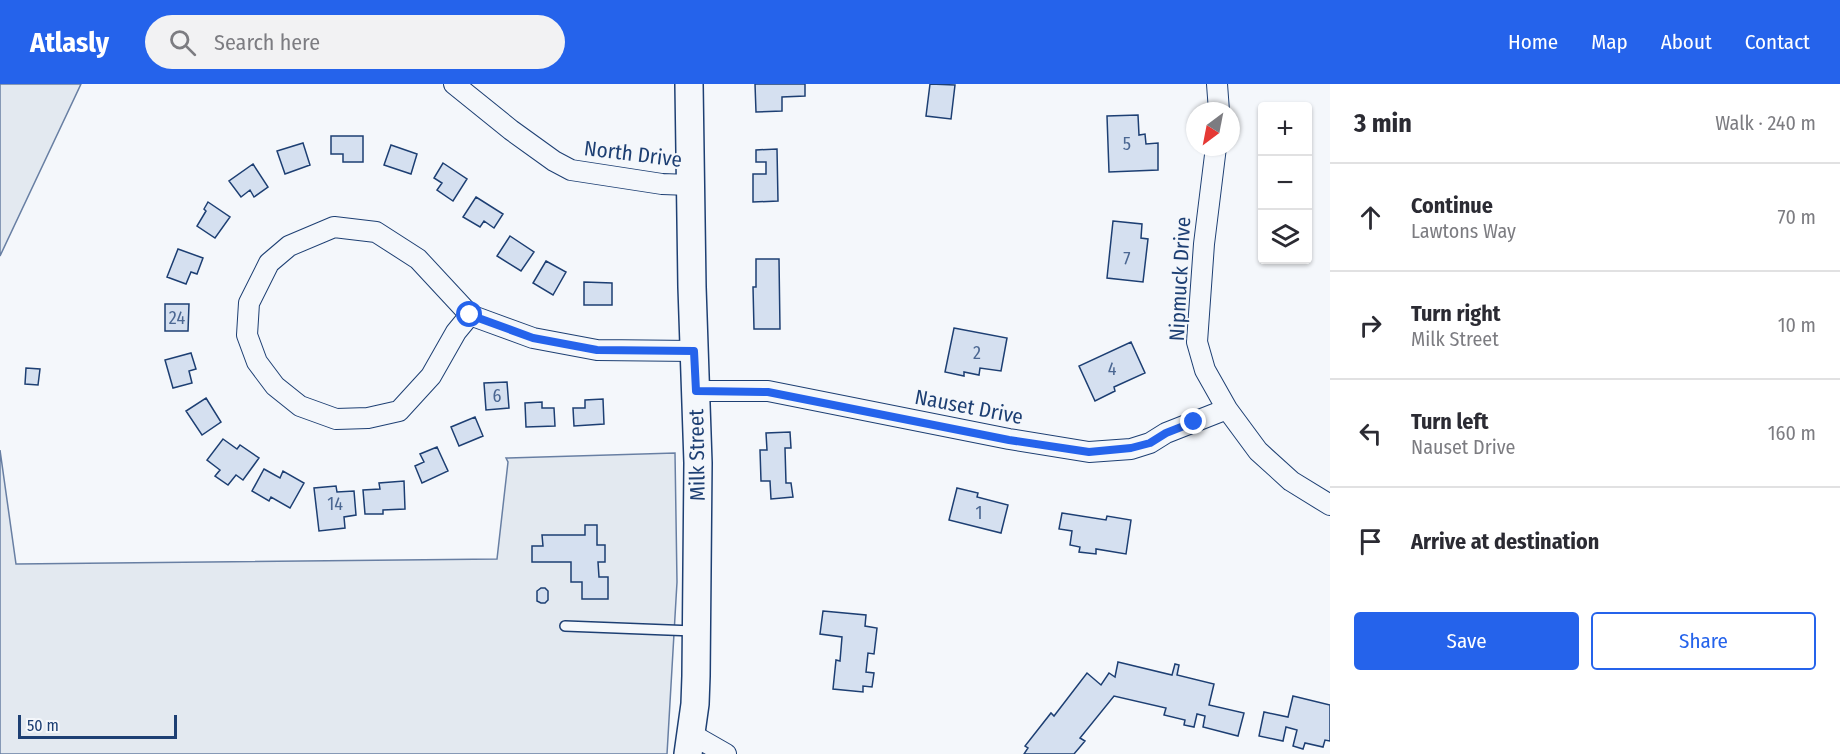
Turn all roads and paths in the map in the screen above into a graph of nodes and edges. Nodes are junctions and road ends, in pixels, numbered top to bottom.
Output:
1 (454, 84) edge
2 (688, 84) edge
3 (1217, 84) edge
4 (1218, 102) edge
5 (1215, 156) edge
6 (690, 185) junction
7 (470, 315) junction
8 (694, 351) junction
9 (696, 391) junction
10 (1227, 409) junction
11 (1330, 505) edge
12 (565, 626) dead end
13 (696, 631) junction
14 (690, 744) edge
15 (726, 754) edge

1 - 6 street, North Drive
2 - 6 main road, Milk Street
3 - 4 street
5 - 10 street, Nipmuck Drive
6 - 8 main road, Milk Street
7 - 7 street
7 - 8 street
8 - 9 main road, Milk Street
9 - 10 street, Nauset Drive
9 - 13 main road, Milk Street
10 - 11 street, Nipmuck Drive
12 - 13 lane
13 - 14 main road, Milk Street
14 - 15 street

